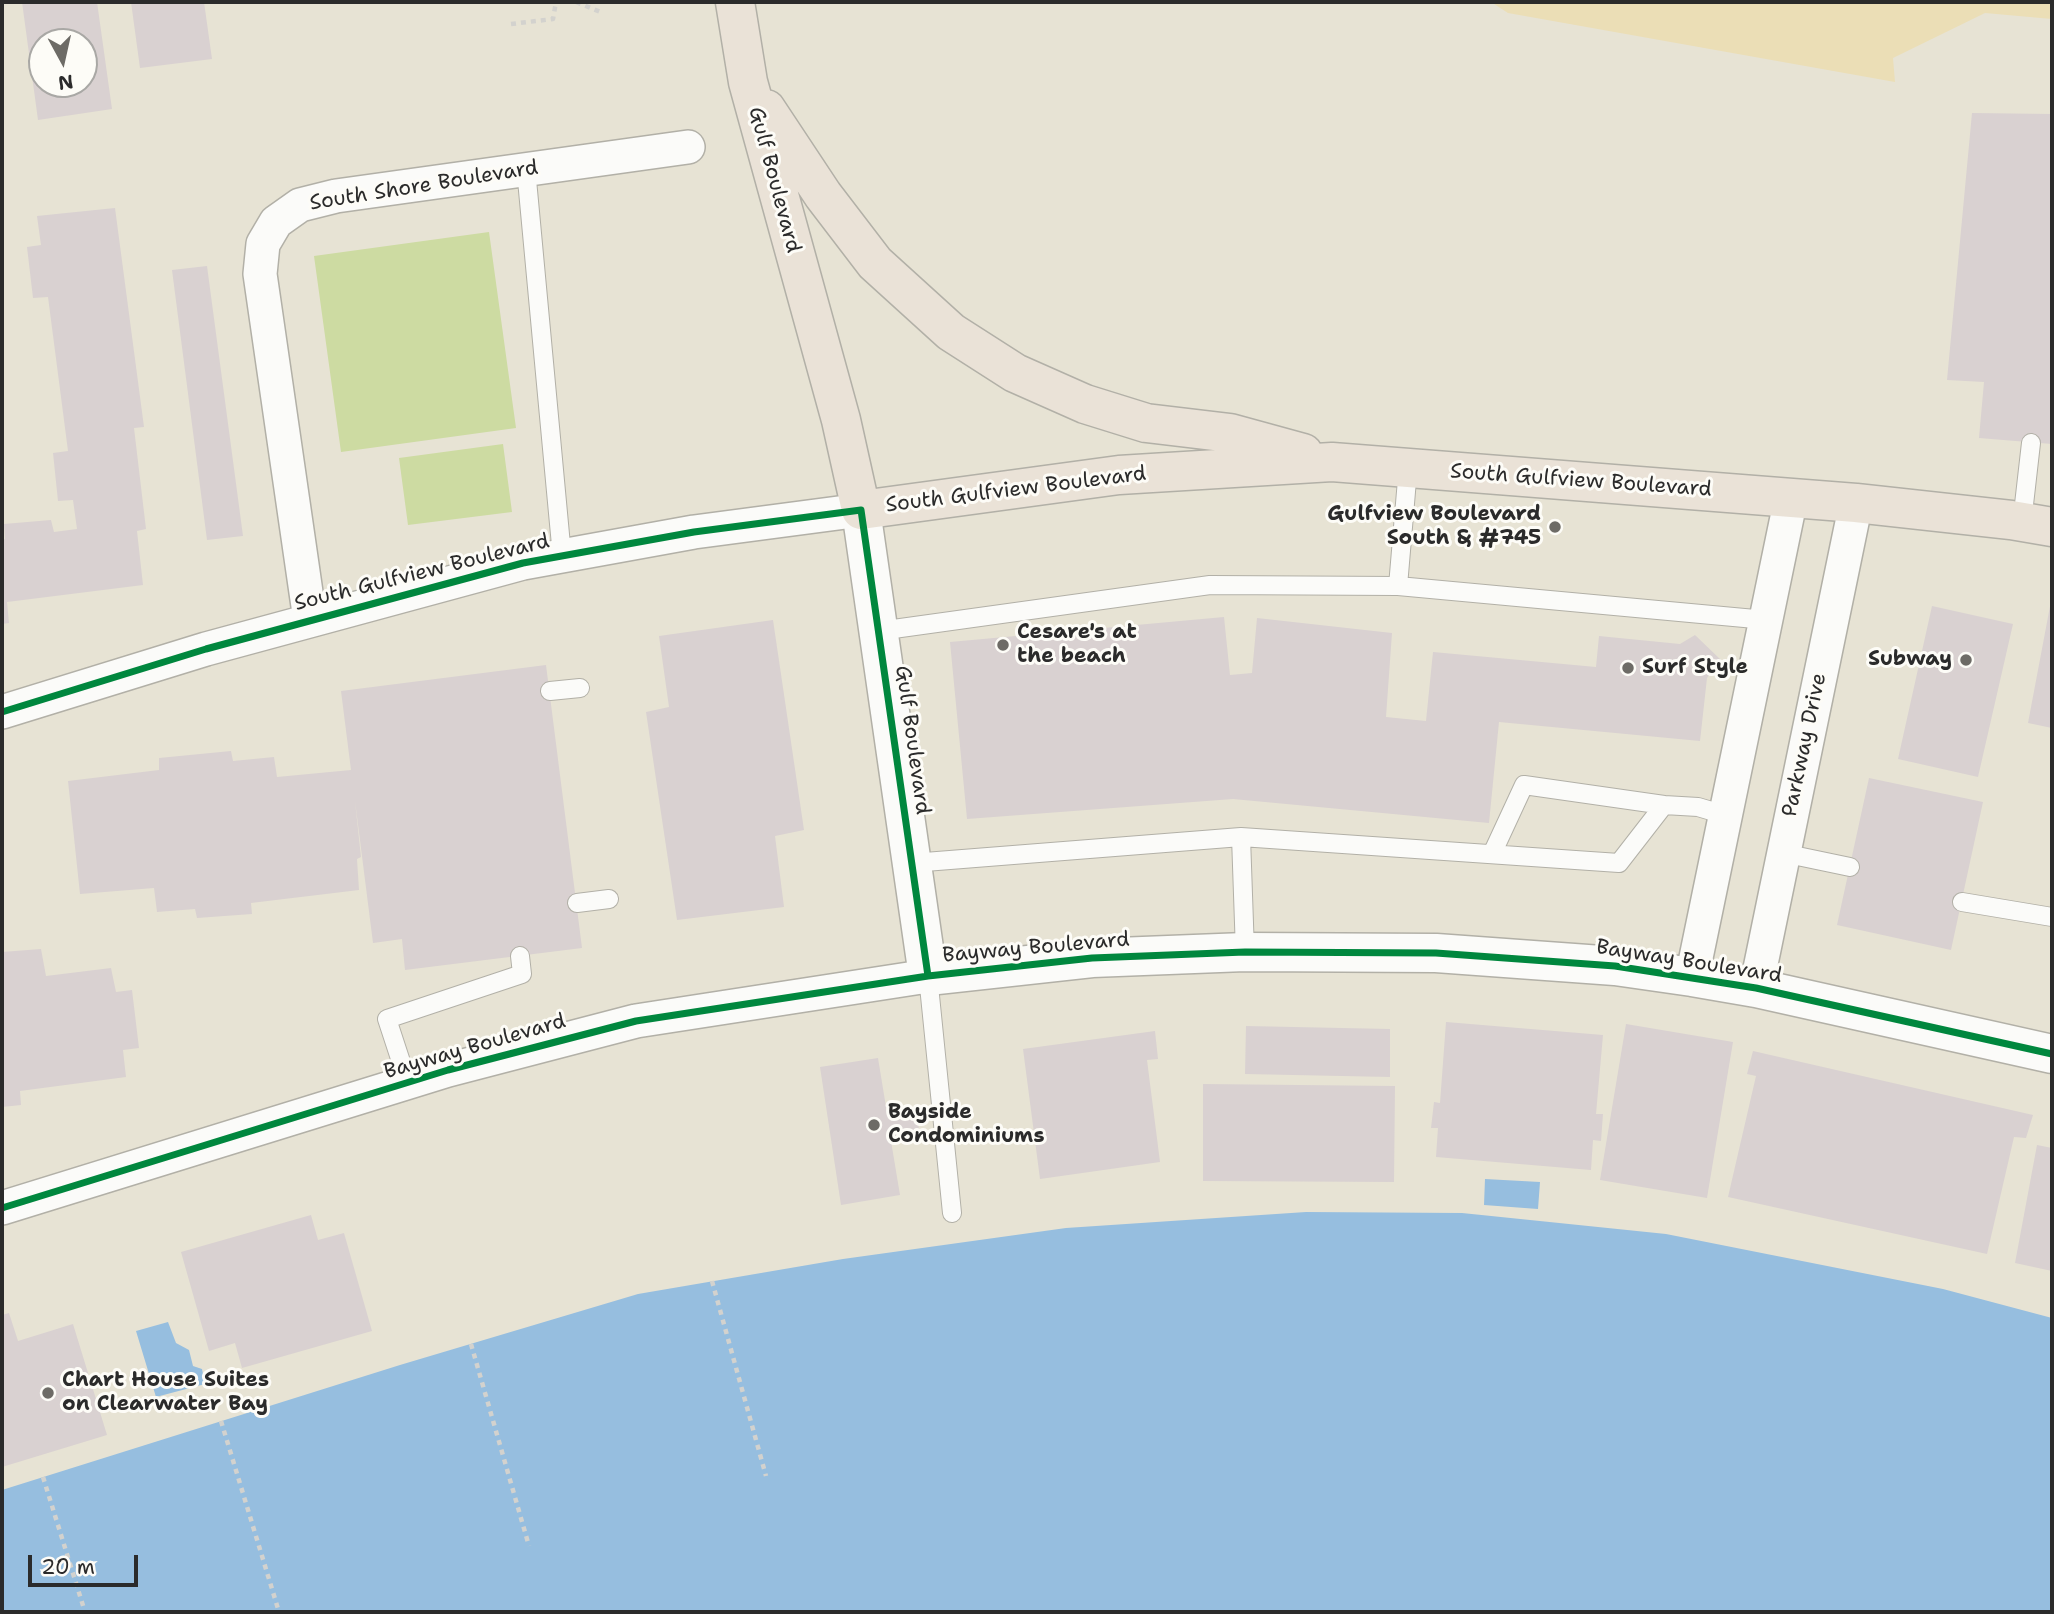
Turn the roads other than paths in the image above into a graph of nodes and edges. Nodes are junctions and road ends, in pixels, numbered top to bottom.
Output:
1 (735, 2) edge
2 (748, 82) junction
3 (688, 147) dead end
4 (539, 168) junction
5 (2031, 443) dead end
6 (1332, 462) junction
7 (1408, 468) junction
8 (1791, 498) junction
9 (1856, 503) junction
10 (861, 510) junction
11 (2037, 525) edge
12 (562, 556) junction
13 (1398, 586) junction
14 (310, 620) junction
15 (1766, 620) junction
16 (879, 631) junction
17 (580, 688) dead end
18 (550, 691) dead end
19 (2, 712) edge
20 (1664, 804) junction
21 (1725, 815) junction
22 (1241, 837) junction
23 (1783, 853) junction
24 (1492, 854) junction
25 (912, 863) junction
26 (1850, 867) dead end
27 (609, 899) dead end
28 (1962, 902) dead end
29 (577, 903) dead end
30 (2052, 917) edge
31 (1245, 952) junction
32 (520, 956) dead end
33 (928, 976) junction
34 (1692, 977) junction
35 (1756, 988) junction
36 (2052, 1054) edge
37 (408, 1083) junction
38 (2, 1209) edge
39 (952, 1213) dead end

1 - 2 main road, Gulf Boulevard
2 - 6 main road
2 - 10 main road, Gulf Boulevard
3 - 4 street, South Shore Boulevard
4 - 12 lane
4 - 14 street, South Shore Boulevard
5 - 11 lane
6 - 7 main road, South Gulfview Boulevard
6 - 10 main road, South Gulfview Boulevard
7 - 8 main road, South Gulfview Boulevard
7 - 13 lane
8 - 9 main road, South Gulfview Boulevard
8 - 15 street
9 - 11 main road, South Gulfview Boulevard
9 - 23 street, Parkway Drive
10 - 12 street, South Gulfview Boulevard
10 - 16 street, Gulf Boulevard
12 - 14 street, South Gulfview Boulevard
13 - 15 lane
13 - 16 lane
14 - 19 street, South Gulfview Boulevard
15 - 21 street
16 - 25 street, Gulf Boulevard
17 - 18 lane
20 - 21 lane
20 - 24 lane
20 - 24 lane
21 - 34 street
22 - 24 lane
22 - 25 lane
22 - 31 lane
23 - 26 lane
23 - 35 street, Parkway Drive
25 - 33 street, Gulf Boulevard
27 - 29 lane
28 - 30 lane
31 - 33 street, Bayway Boulevard
31 - 34 street, Bayway Boulevard
32 - 37 lane
33 - 37 street, Bayway Boulevard
33 - 39 lane
34 - 35 street, Bayway Boulevard
35 - 36 street, Bayway Boulevard
37 - 38 street, Bayway Boulevard

